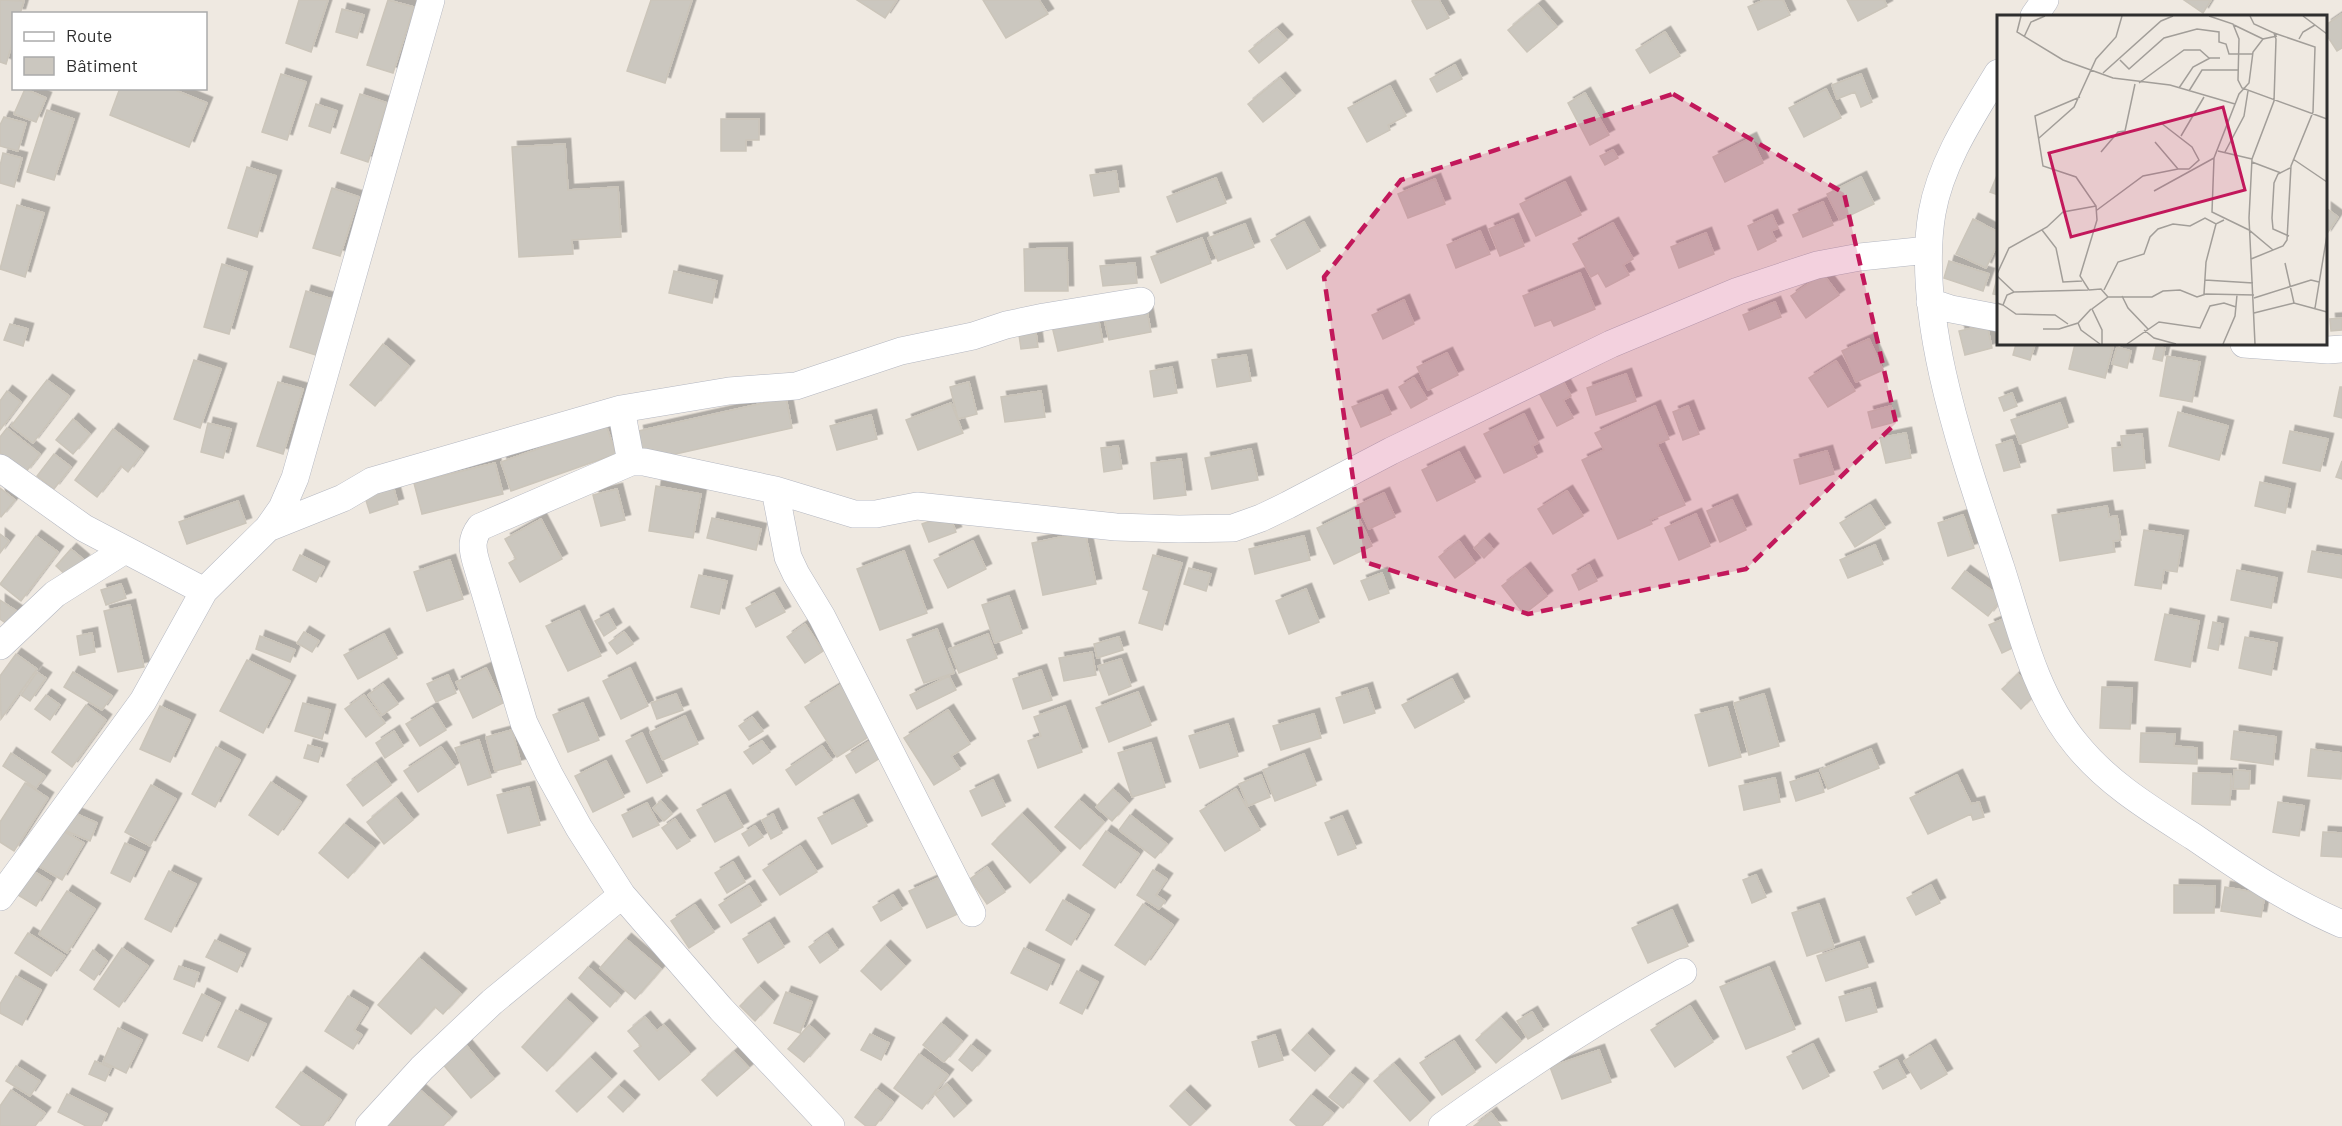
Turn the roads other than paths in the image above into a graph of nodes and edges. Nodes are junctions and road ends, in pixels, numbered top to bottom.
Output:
1 (431, 0) edge
2 (2045, 0) edge
3 (2035, 15) edge
4 (1997, 75) edge
5 (1928, 250) junction
6 (1141, 301) dead end
7 (1930, 302) junction
8 (1997, 318) edge
9 (2258, 345) edge
10 (2342, 349) edge
11 (621, 409) junction
12 (631, 462) junction
13 (0, 468) edge
14 (775, 490) junction
15 (268, 528) junction
16 (125, 550) junction
17 (204, 591) junction
18 (0, 646) edge
19 (622, 895) junction
20 (0, 897) edge
21 (972, 912) dead end
22 (2342, 924) edge
23 (1683, 972) dead end
24 (369, 1126) edge
25 (831, 1126) edge
26 (1442, 1126) edge

1 - 15 street
2 - 3 street
4 - 5 street
5 - 7 street
5 - 14 street
6 - 11 street
7 - 8 street
7 - 22 street
9 - 10 street
11 - 12 street
11 - 15 street
12 - 14 street
12 - 19 street
13 - 16 street
14 - 21 street
15 - 17 street
16 - 17 street
16 - 18 street
17 - 20 street
19 - 24 street
19 - 25 street
23 - 26 street

